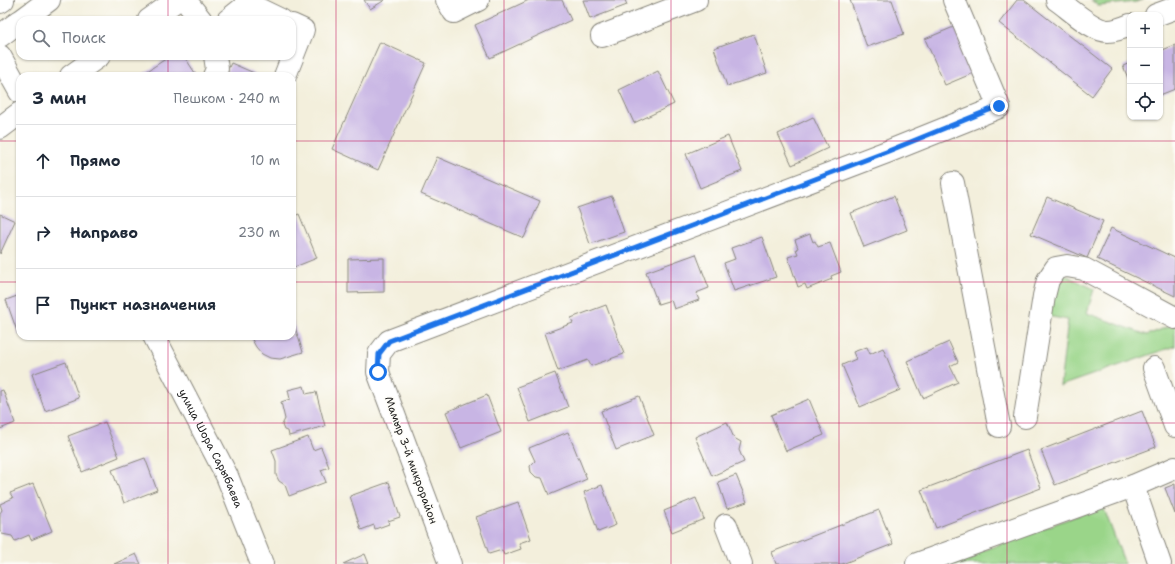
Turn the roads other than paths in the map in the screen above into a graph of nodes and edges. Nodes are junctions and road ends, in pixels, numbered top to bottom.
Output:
1 (3, 0) edge
2 (49, 0) edge
3 (177, 0) edge
4 (186, 0) edge
5 (447, 0) edge
6 (478, 0) edge
7 (954, 0) edge
8 (1057, 0) edge
9 (0, 2) edge
10 (247, 2) edge
11 (685, 2) edge
12 (1175, 8) edge
13 (1163, 12) edge
14 (28, 16) edge
15 (155, 16) edge
16 (199, 16) edge
17 (232, 16) edge
18 (273, 16) edge
19 (16, 25) edge
20 (1127, 26) edge
21 (296, 27) edge
22 (0, 36) edge
23 (602, 36) dead end
24 (296, 48) edge
25 (0, 56) edge
26 (93, 60) edge
27 (216, 60) edge
28 (291, 60) edge
29 (77, 72) edge
30 (216, 72) edge
31 (287, 72) edge
32 (16, 85) edge
33 (16, 116) edge
34 (0, 128) edge
35 (953, 183) dead end
36 (1175, 318) edge
37 (156, 340) edge
38 (1154, 368) dead end
39 (1025, 417) dead end
40 (999, 426) dead end
41 (1175, 426) edge
42 (1175, 468) edge
43 (1133, 486) junction
44 (726, 525) dead end
45 (922, 563) edge
46 (262, 564) edge
47 (450, 564) edge
48 (741, 564) edge
49 (1160, 564) edge

1 - 9 street
2 - 14 street
3 - 15 street
4 - 16 street
5 - 6 street
7 - 47 street, Мамыр 3-й микрорайон
8 - 20 street
10 - 17 street
10 - 18 street
11 - 23 street
12 - 13 street
19 - 22 street
21 - 24 street
25 - 32 street
26 - 29 street
27 - 30 street
28 - 31 street
33 - 34 street
35 - 40 street
36 - 39 street
37 - 46 street, улица Шора Сарыбаева
38 - 41 street
42 - 43 street
43 - 45 street
43 - 49 street
44 - 48 street

